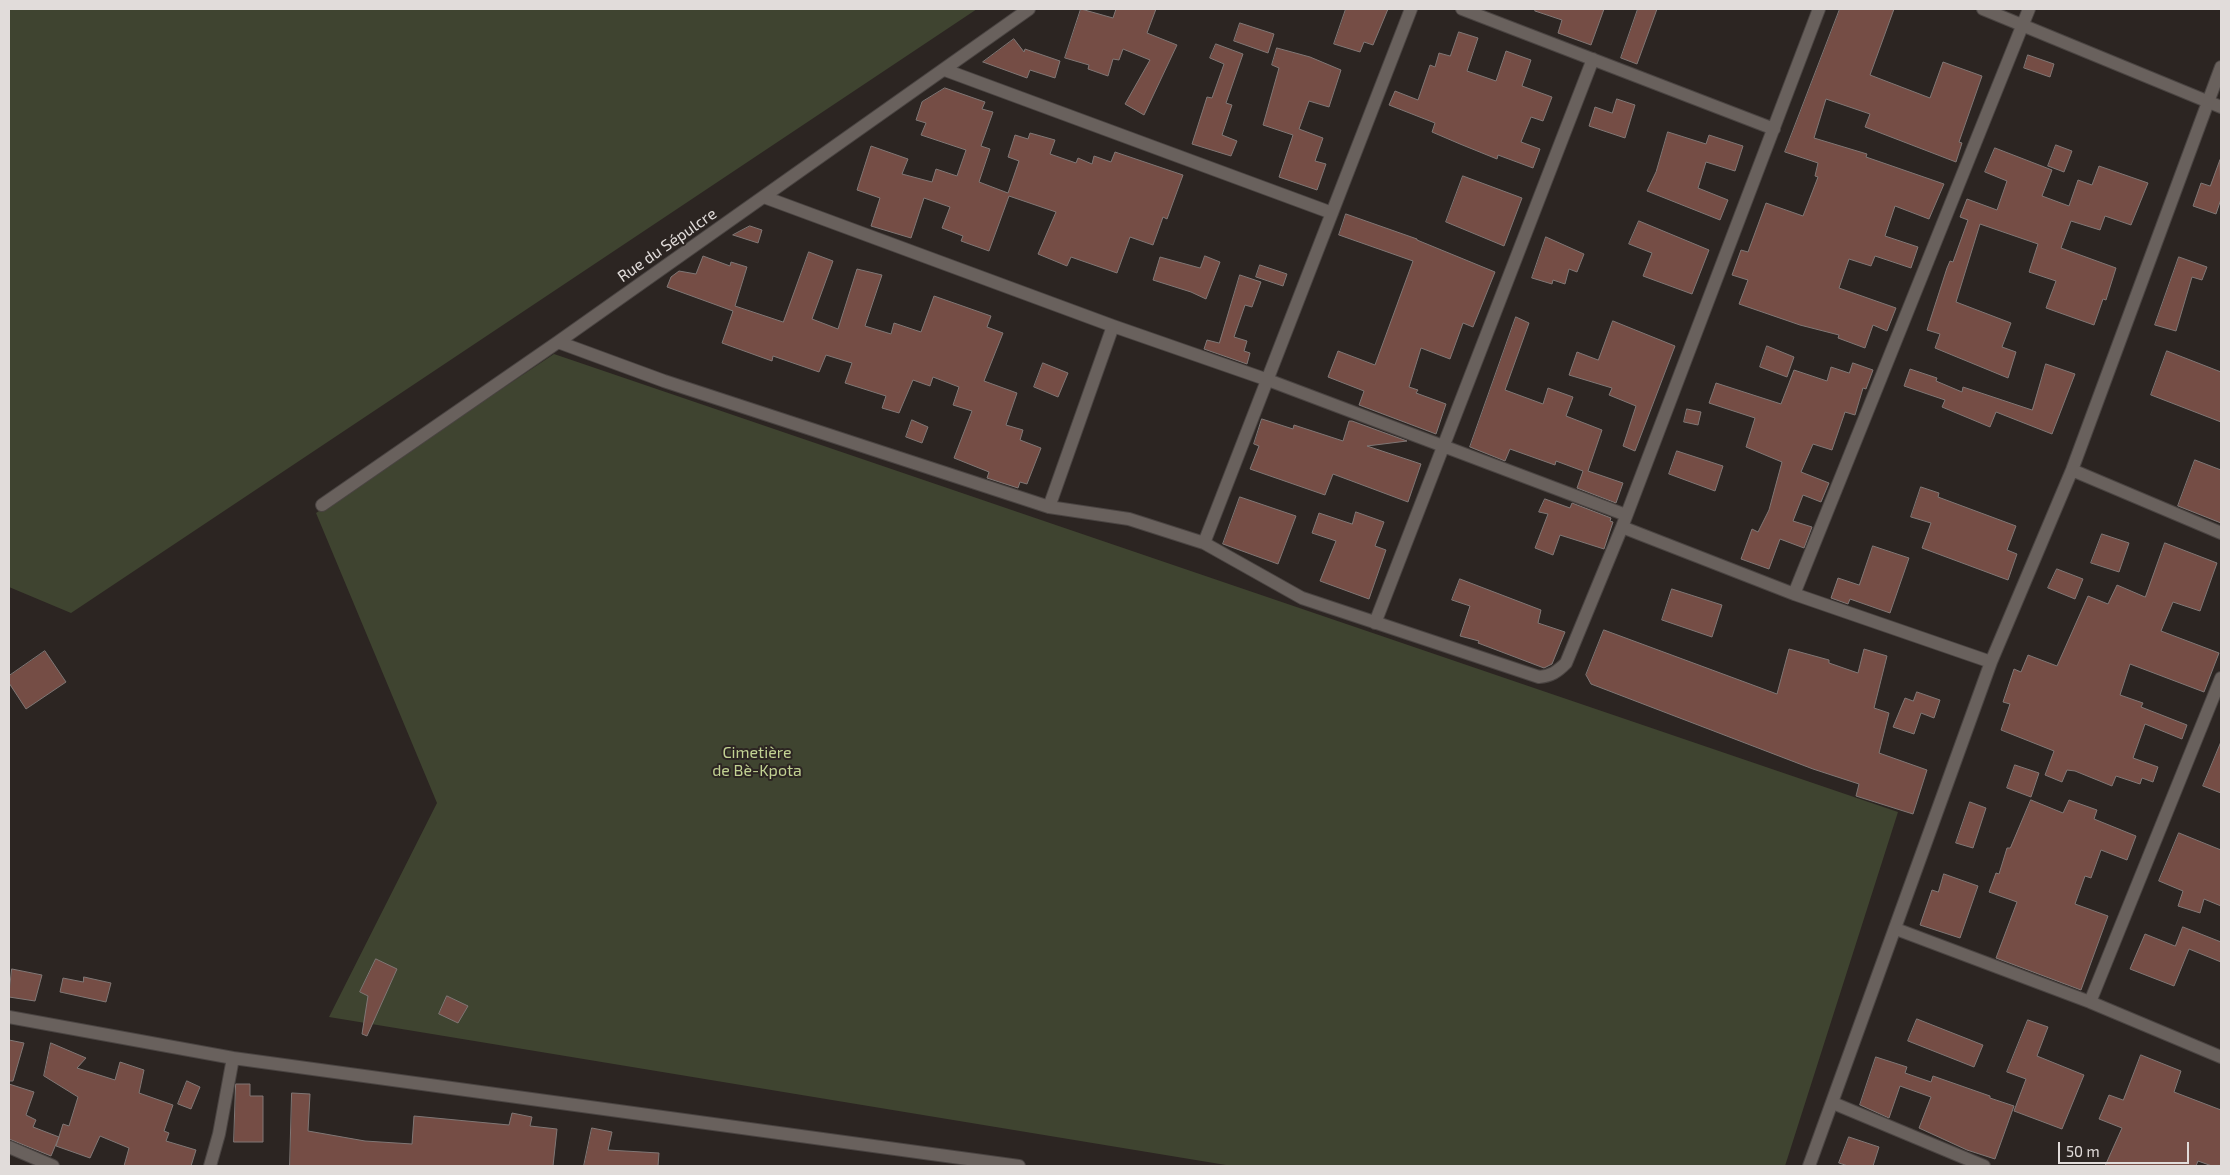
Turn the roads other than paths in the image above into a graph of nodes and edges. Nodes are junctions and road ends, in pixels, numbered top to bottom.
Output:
1 (1029, 9) edge
2 (1411, 9) edge
3 (1462, 9) edge
4 (1819, 9) edge
5 (1983, 9) edge
6 (2029, 9) edge
7 (2022, 26) junction
8 (1592, 59) junction
9 (2221, 68) edge
10 (945, 70) junction
11 (2208, 102) junction
12 (2221, 107) edge
13 (1774, 129) junction
14 (764, 197) junction
15 (1332, 213) junction
16 (1113, 326) junction
17 (558, 342) junction
18 (1268, 380) junction
19 (1443, 447) junction
20 (2072, 470) junction
21 (322, 505) dead end
22 (1049, 507) junction
23 (1624, 521) junction
24 (2221, 533) edge
25 (1204, 544) junction
26 (1794, 594) junction
27 (1375, 623) junction
28 (1991, 662) junction
29 (2221, 678) edge
30 (1896, 929) junction
31 (2090, 1002) junction
32 (9, 1017) edge
33 (2221, 1057) edge
34 (233, 1058) junction
35 (1833, 1103) junction
36 (9, 1147) edge
37 (53, 1166) edge
38 (210, 1166) edge
39 (1018, 1166) edge
40 (1809, 1166) edge
41 (1984, 1166) edge

1 - 10 street, Rue du Sépulcre
2 - 15 street
3 - 8 street
4 - 13 street
5 - 7 street
6 - 7 street
7 - 11 street
7 - 26 street
8 - 13 street
8 - 19 street
9 - 11 street
10 - 14 street, Rue du Sépulcre
10 - 15 street
11 - 12 street
11 - 20 street
13 - 23 street
14 - 16 street
14 - 17 street, Rue du Sépulcre
15 - 18 street
16 - 18 street
16 - 22 street
17 - 21 street, Rue du Sépulcre
17 - 22 street
18 - 19 street
18 - 25 street
19 - 23 street
19 - 27 street
20 - 24 street
20 - 28 street
22 - 25 street
23 - 26 street
23 - 27 street
25 - 27 street
26 - 28 street
28 - 30 street
29 - 31 street
30 - 31 street
30 - 35 street
31 - 33 street
32 - 34 street
34 - 38 street
34 - 39 street
35 - 40 street
35 - 41 street
36 - 37 street

